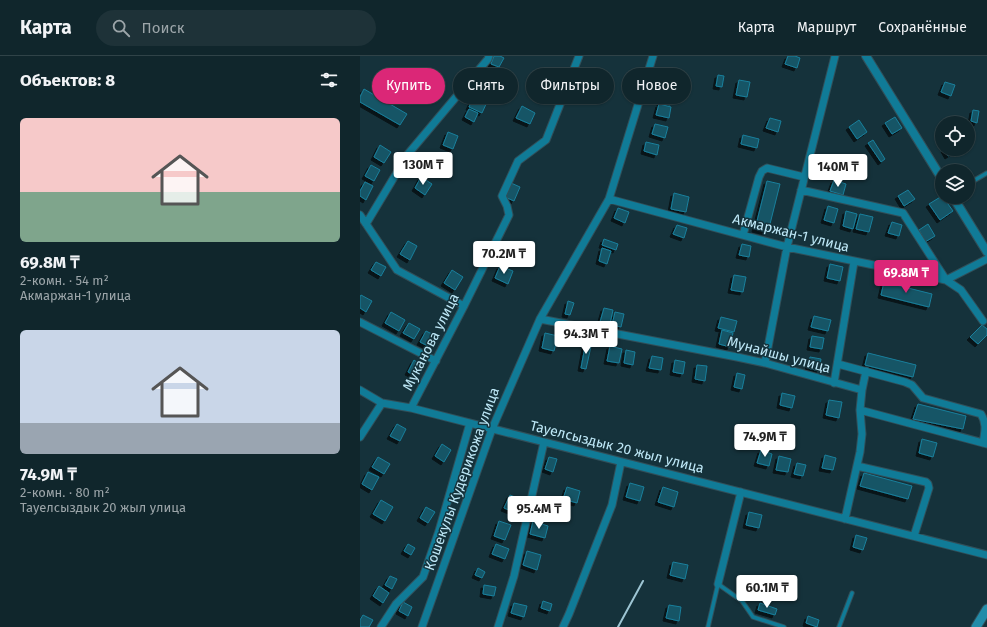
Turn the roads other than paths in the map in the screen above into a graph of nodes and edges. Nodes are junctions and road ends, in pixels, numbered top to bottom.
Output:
1 (489, 56) edge
2 (579, 56) edge
3 (653, 56) edge
4 (835, 56) edge
5 (866, 56) edge
6 (935, 168) edge
7 (987, 173) edge
8 (804, 177) junction
9 (975, 180) edge
10 (801, 190) junction
11 (609, 199) junction
12 (957, 204) edge
13 (360, 215) edge
14 (366, 224) junction
15 (743, 235) junction
16 (787, 247) junction
17 (987, 252) edge
18 (987, 259) edge
19 (854, 262) junction
20 (946, 280) junction
21 (464, 306) junction
22 (540, 319) junction
23 (982, 321) dead end
24 (360, 322) edge
25 (436, 361) junction
26 (765, 364) junction
27 (838, 364) junction
28 (866, 371) junction
29 (834, 383) junction
30 (360, 390) edge
31 (862, 390) junction
32 (382, 403) junction
33 (411, 408) junction
34 (860, 410) junction
35 (470, 423) junction
36 (492, 429) junction
37 (360, 437) edge
38 (544, 442) junction
39 (985, 444) edge
40 (621, 462) junction
41 (857, 466) junction
42 (741, 492) junction
43 (846, 519) junction
44 (914, 536) junction
45 (987, 555) edge
46 (718, 584) junction
47 (852, 593) dead end
48 (987, 609) edge
49 (381, 627) edge
50 (422, 627) edge
51 (498, 627) edge
52 (563, 627) edge
53 (708, 627) edge
54 (784, 627) edge
55 (840, 627) edge
56 (976, 627) edge

1 - 14 street
2 - 21 street, Муканова улица
3 - 11 street, Кошекулы Кудерикожа улица
4 - 8 street
5 - 6 street
7 - 9 lane
8 - 10 street
8 - 15 street
10 - 16 street
10 - 20 street
11 - 15 street, Акмаржан-1 улица
11 - 22 street, Кошекулы Кудерикожа улица
12 - 17 street
13 - 14 street
14 - 21 street
15 - 16 street, Акмаржан-1 улица
16 - 19 street, Акмаржан-1 улица
16 - 26 street
18 - 20 street
19 - 20 street, Акмаржан-1 улица
19 - 27 street
20 - 23 street
21 - 25 street, Муканова улица
22 - 26 street, Мунайшы улица
22 - 36 street, Кошекулы Кудерикожа улица
24 - 25 street
25 - 33 street, Муканова улица
26 - 29 street, Мунайшы улица
27 - 28 street
27 - 29 street
28 - 31 street
28 - 39 street
29 - 31 street, Мунайшы улица
30 - 32 street, Тауелсыздык 20 жыл улица
31 - 34 street
32 - 33 street, Тауелсыздык 20 жыл улица
32 - 37 street
33 - 35 street, Тауелсыздык 20 жыл улица
34 - 39 street
34 - 41 street
35 - 36 street, Тауелсыздык 20 жыл улица
35 - 49 street, Кошекулы Кудерикожа улица
36 - 38 street, Тауелсыздык 20 жыл улица
36 - 50 street, Кошекулы Кудерикожа улица
38 - 40 street, Тауелсыздык 20 жыл улица
38 - 51 street
40 - 42 street, Тауелсыздык 20 жыл улица
40 - 52 street
41 - 43 street
41 - 44 street
42 - 43 street, Тауелсыздык 20 жыл улица
42 - 46 street
43 - 44 street, Тауелсыздык 20 жыл улица
44 - 45 street, Тауелсыздык 20 жыл улица
46 - 53 lane
46 - 54 lane
47 - 55 lane
48 - 56 main road

